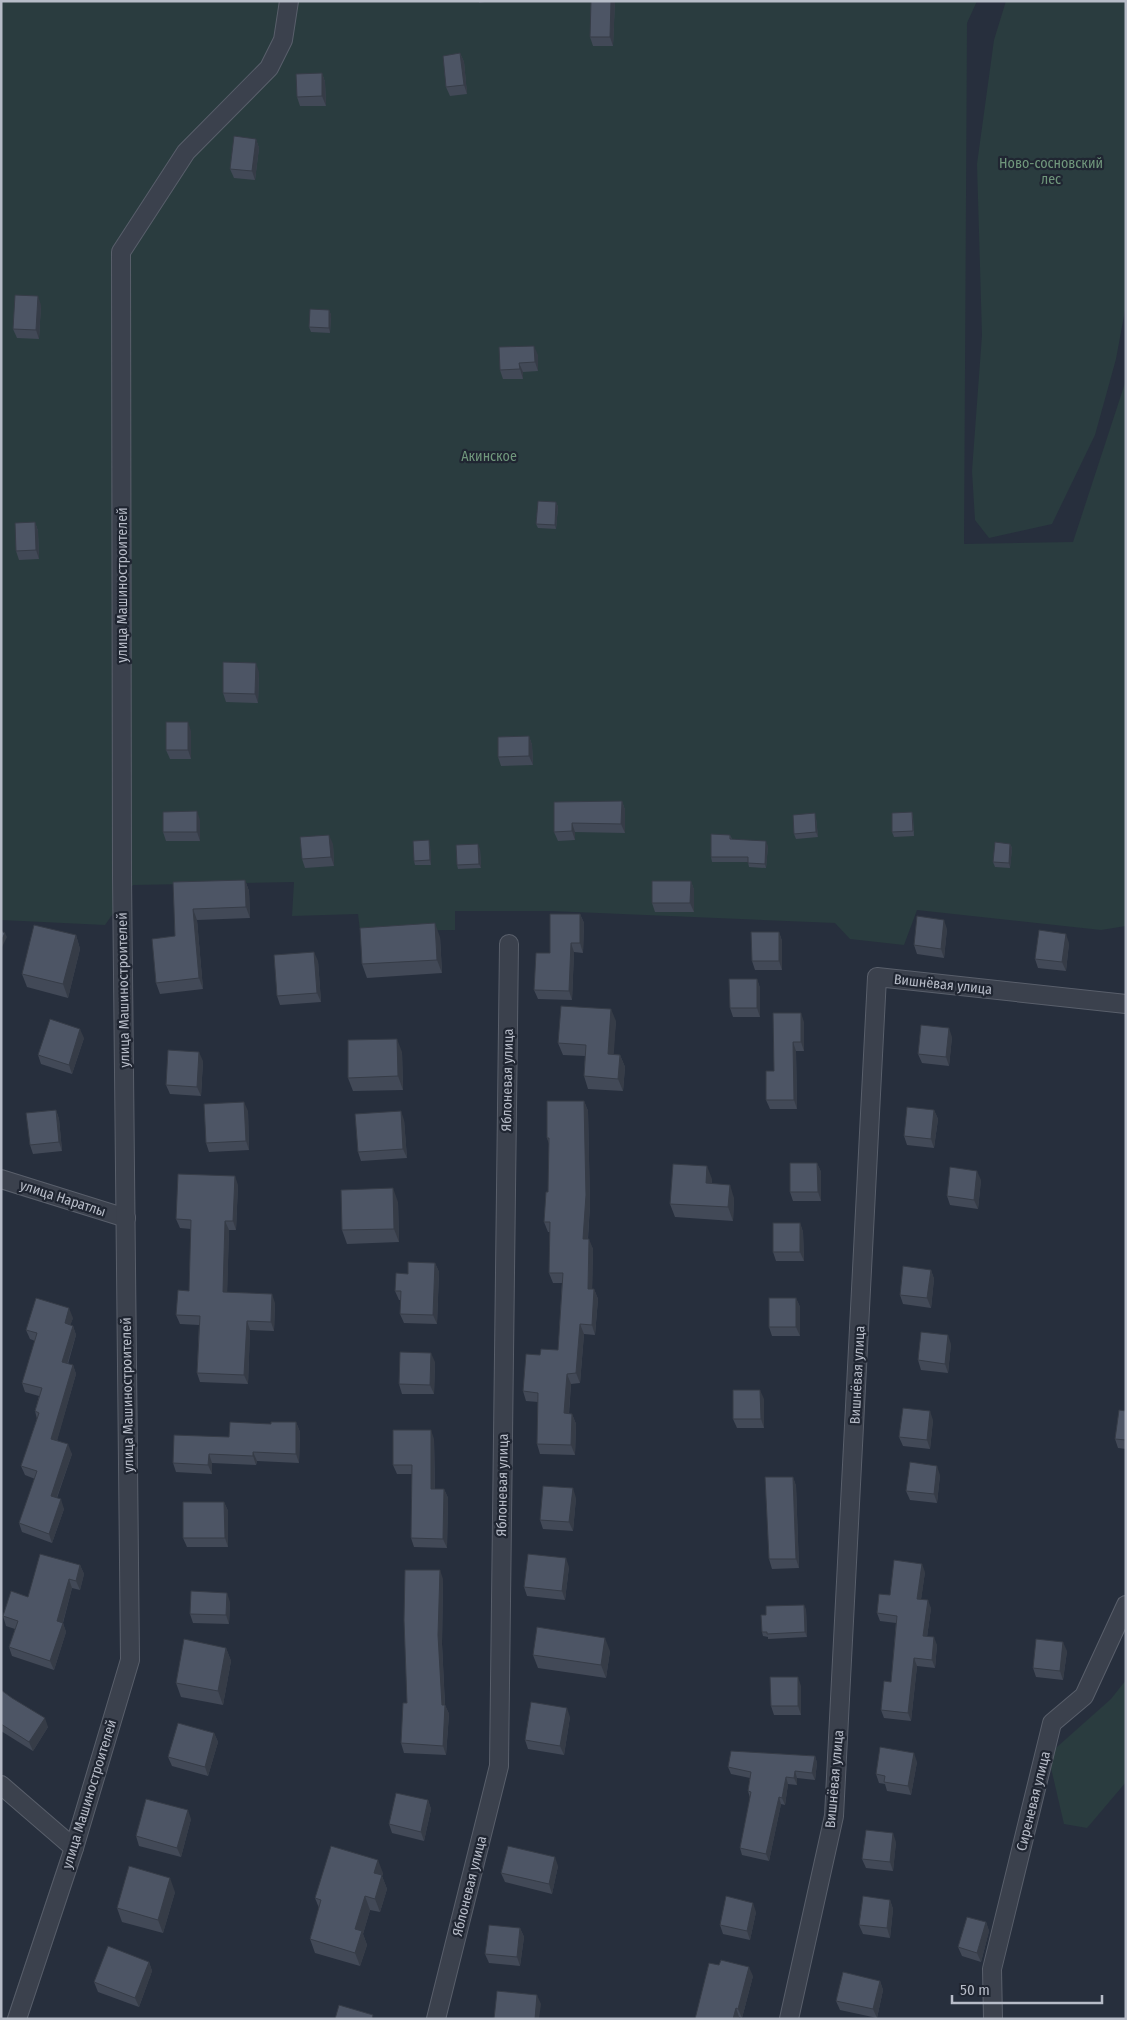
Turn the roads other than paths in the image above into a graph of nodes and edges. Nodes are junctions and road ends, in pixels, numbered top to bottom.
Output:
1 (289, 1) edge
2 (509, 944) dead end
3 (1126, 1004) edge
4 (1, 1178) edge
5 (126, 1218) junction
6 (1126, 1605) edge
7 (1, 1785) edge
8 (74, 1848) junction
9 (17, 2019) edge
10 (436, 2019) edge
11 (789, 2019) edge
12 (993, 2019) edge

1 - 5 street, улица Машиностроителей
2 - 10 street, Яблоневая улица
3 - 11 street, Вишнёвая улица
4 - 5 street, улица Наратлы
5 - 8 street, улица Машиностроителей
6 - 12 street, Сиреневая улица
7 - 8 street
8 - 9 street, улица Машиностроителей

